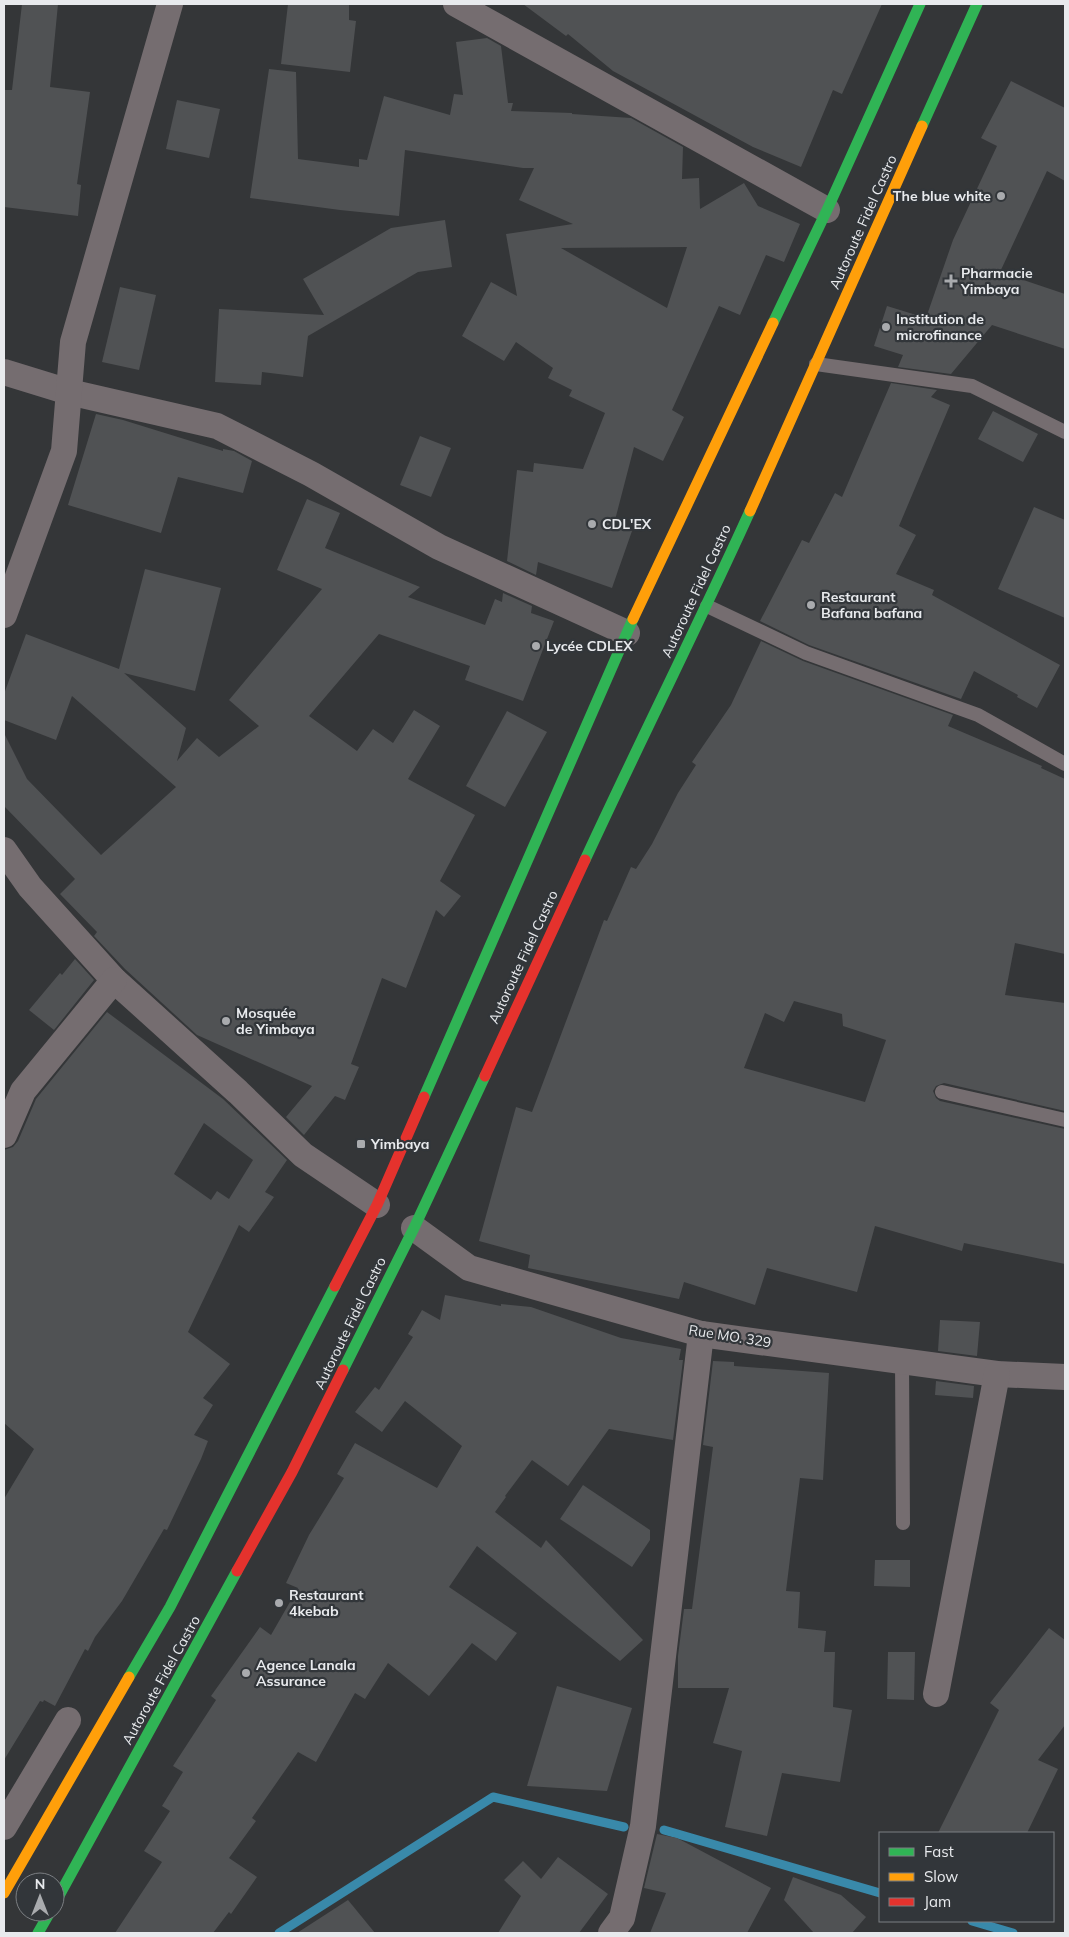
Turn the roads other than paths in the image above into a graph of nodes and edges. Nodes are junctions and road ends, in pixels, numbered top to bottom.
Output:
1 (170, 4) edge
2 (456, 4) edge
3 (920, 4) edge
4 (977, 4) edge
5 (827, 210) junction
6 (816, 364) junction
7 (4, 372) edge
8 (69, 392) junction
9 (1065, 432) edge
10 (707, 606) junction
11 (4, 614) edge
12 (627, 633) junction
13 (1065, 764) edge
14 (4, 850) edge
15 (114, 980) junction
16 (942, 1092) dead end
17 (1065, 1120) edge
18 (4, 1135) edge
19 (377, 1205) junction
20 (414, 1228) junction
21 (701, 1334) junction
22 (902, 1361) junction
23 (997, 1374) junction
24 (1065, 1377) edge
25 (903, 1523) dead end
26 (936, 1694) dead end
27 (68, 1720) dead end
28 (4, 1827) edge
29 (65, 1885) edge
30 (4, 1893) edge
31 (44, 1922) edge
32 (38, 1933) edge
33 (612, 1933) edge

1 - 8 street
2 - 5 street
3 - 5 highway, Autoroute Fidel Castro
4 - 6 highway, Autoroute Fidel Castro
5 - 12 highway, Autoroute Fidel Castro
6 - 9 lane
6 - 10 highway, Autoroute Fidel Castro
7 - 8 street
8 - 11 street
8 - 12 street
10 - 13 lane
10 - 20 highway, Autoroute Fidel Castro
12 - 19 highway, Autoroute Fidel Castro
14 - 15 street
15 - 18 street
15 - 19 street
16 - 17 lane
19 - 30 highway, Autoroute Fidel Castro
20 - 21 street, Rue MO. 329
20 - 29 highway, Autoroute Fidel Castro
21 - 22 street, Rue MO. 329
21 - 33 street
22 - 23 street, Rue MO. 329
22 - 25 lane
23 - 24 street, Rue MO. 329
23 - 26 street
27 - 28 street
31 - 32 highway

